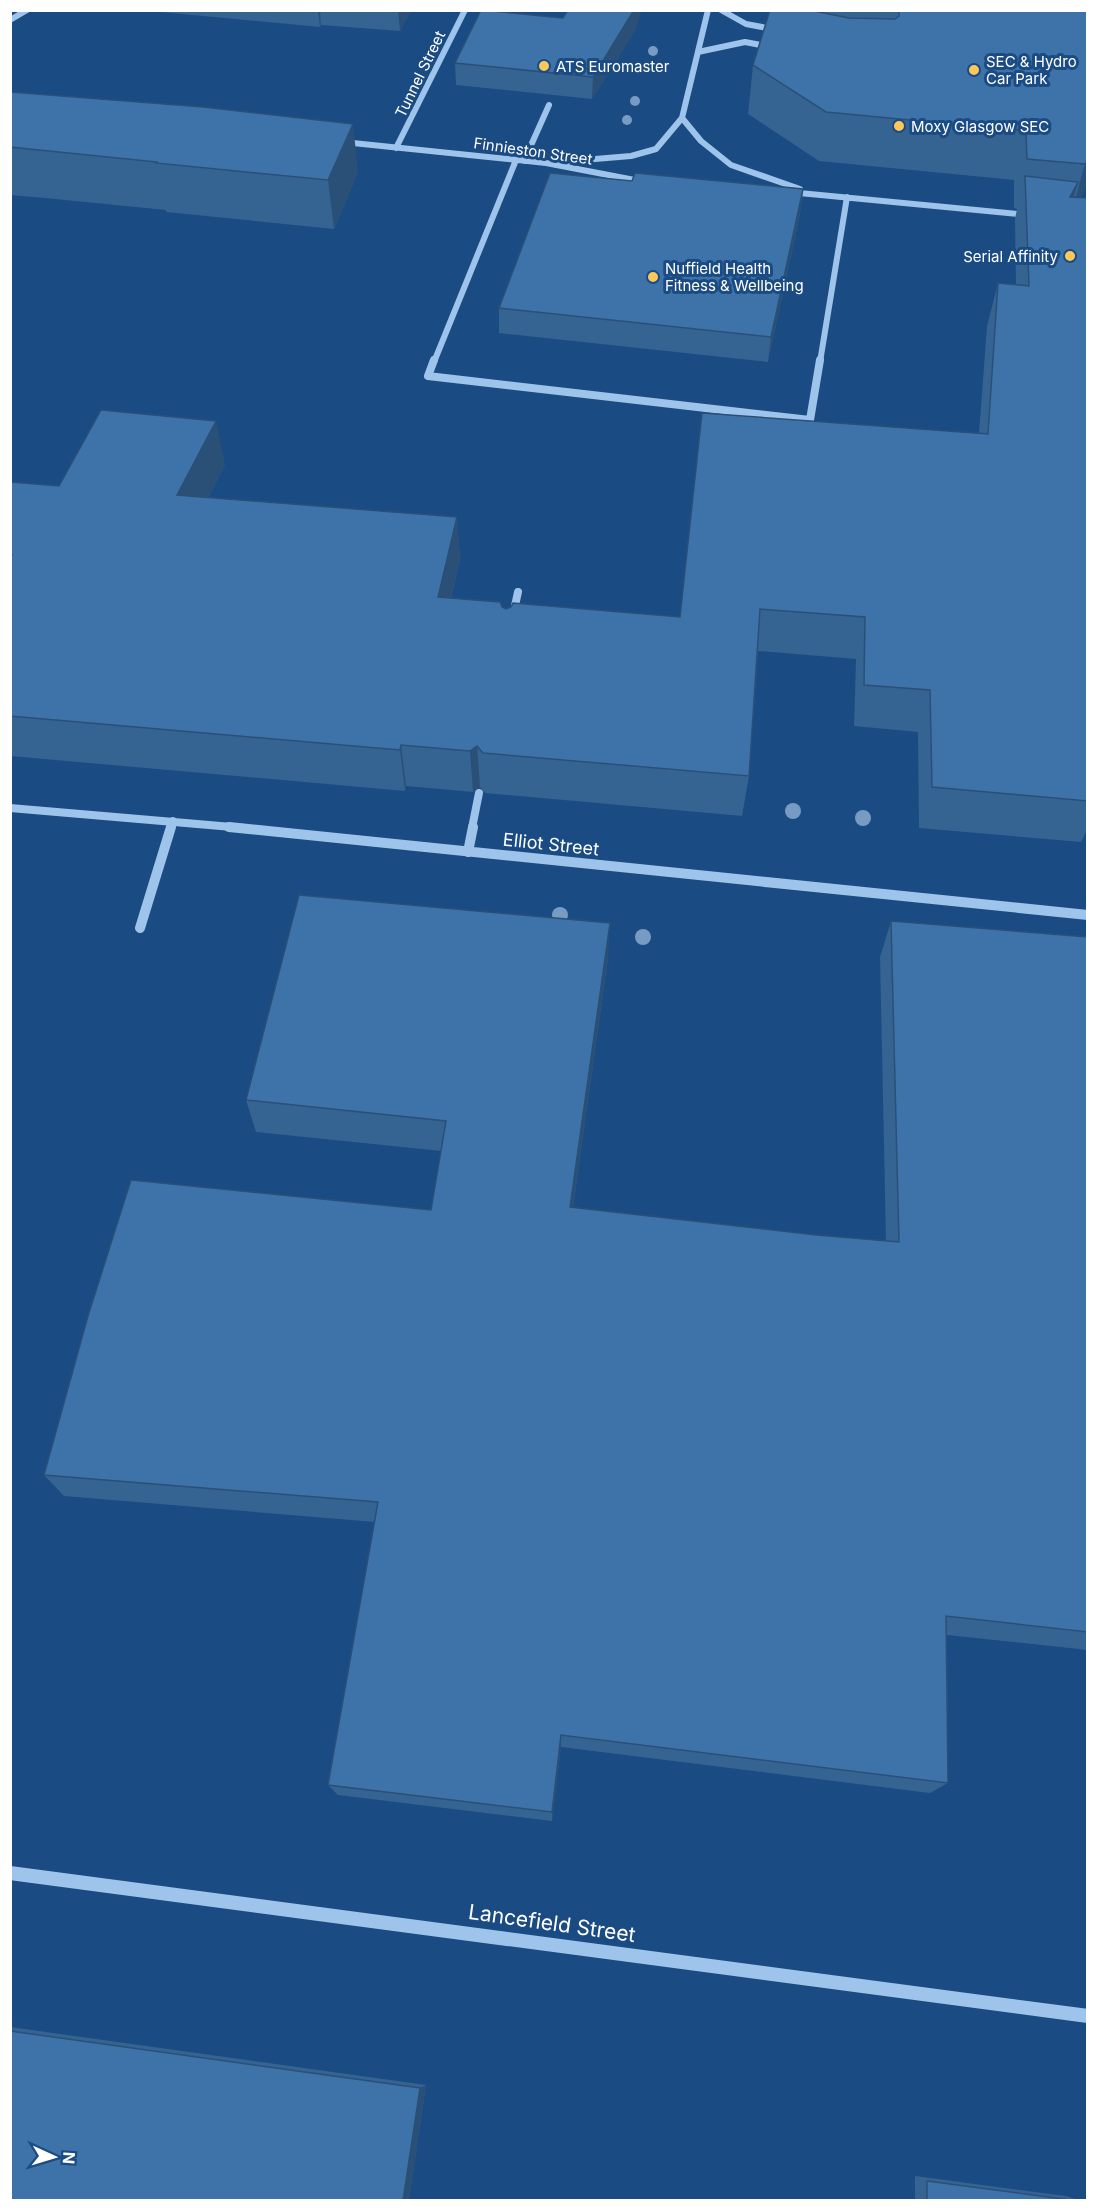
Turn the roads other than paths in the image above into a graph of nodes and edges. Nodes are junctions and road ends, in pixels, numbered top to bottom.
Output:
1 (27, 10) edge
2 (465, 10) edge
3 (708, 10) edge
4 (721, 10) edge
5 (10, 20) edge
6 (789, 33) edge
7 (777, 48) edge
8 (698, 52) junction
9 (549, 105) dead end
10 (682, 118) junction
11 (337, 142) edge
12 (396, 148) junction
13 (516, 160) junction
14 (524, 161) junction
15 (546, 163) junction
16 (659, 183) edge
17 (779, 191) edge
18 (812, 193) junction
19 (847, 197) junction
20 (1036, 216) edge
21 (518, 592) dead end
22 (512, 624) edge
23 (479, 793) edge
24 (10, 808) edge
25 (173, 821) junction
26 (468, 852) junction
27 (1088, 915) edge
28 (140, 928) dead end
29 (10, 1873) edge
30 (1088, 2016) edge

1 - 5 street
2 - 12 street, Tunnel Street
3 - 8 street
4 - 6 street
7 - 8 street
8 - 10 street
9 - 14 street
10 - 15 street
10 - 18 street
11 - 12 street, Finnieston Street
12 - 13 street, Finnieston Street
13 - 14 street, Finnieston Street
13 - 19 street
14 - 15 street, Finnieston Street
15 - 16 street, Finnieston Street
17 - 18 street
18 - 19 street
19 - 20 street
21 - 22 street
23 - 26 street
24 - 25 street, Elliot Street
25 - 26 street, Elliot Street
25 - 28 street
26 - 27 street, Elliot Street
29 - 30 street, Lancefield Street

